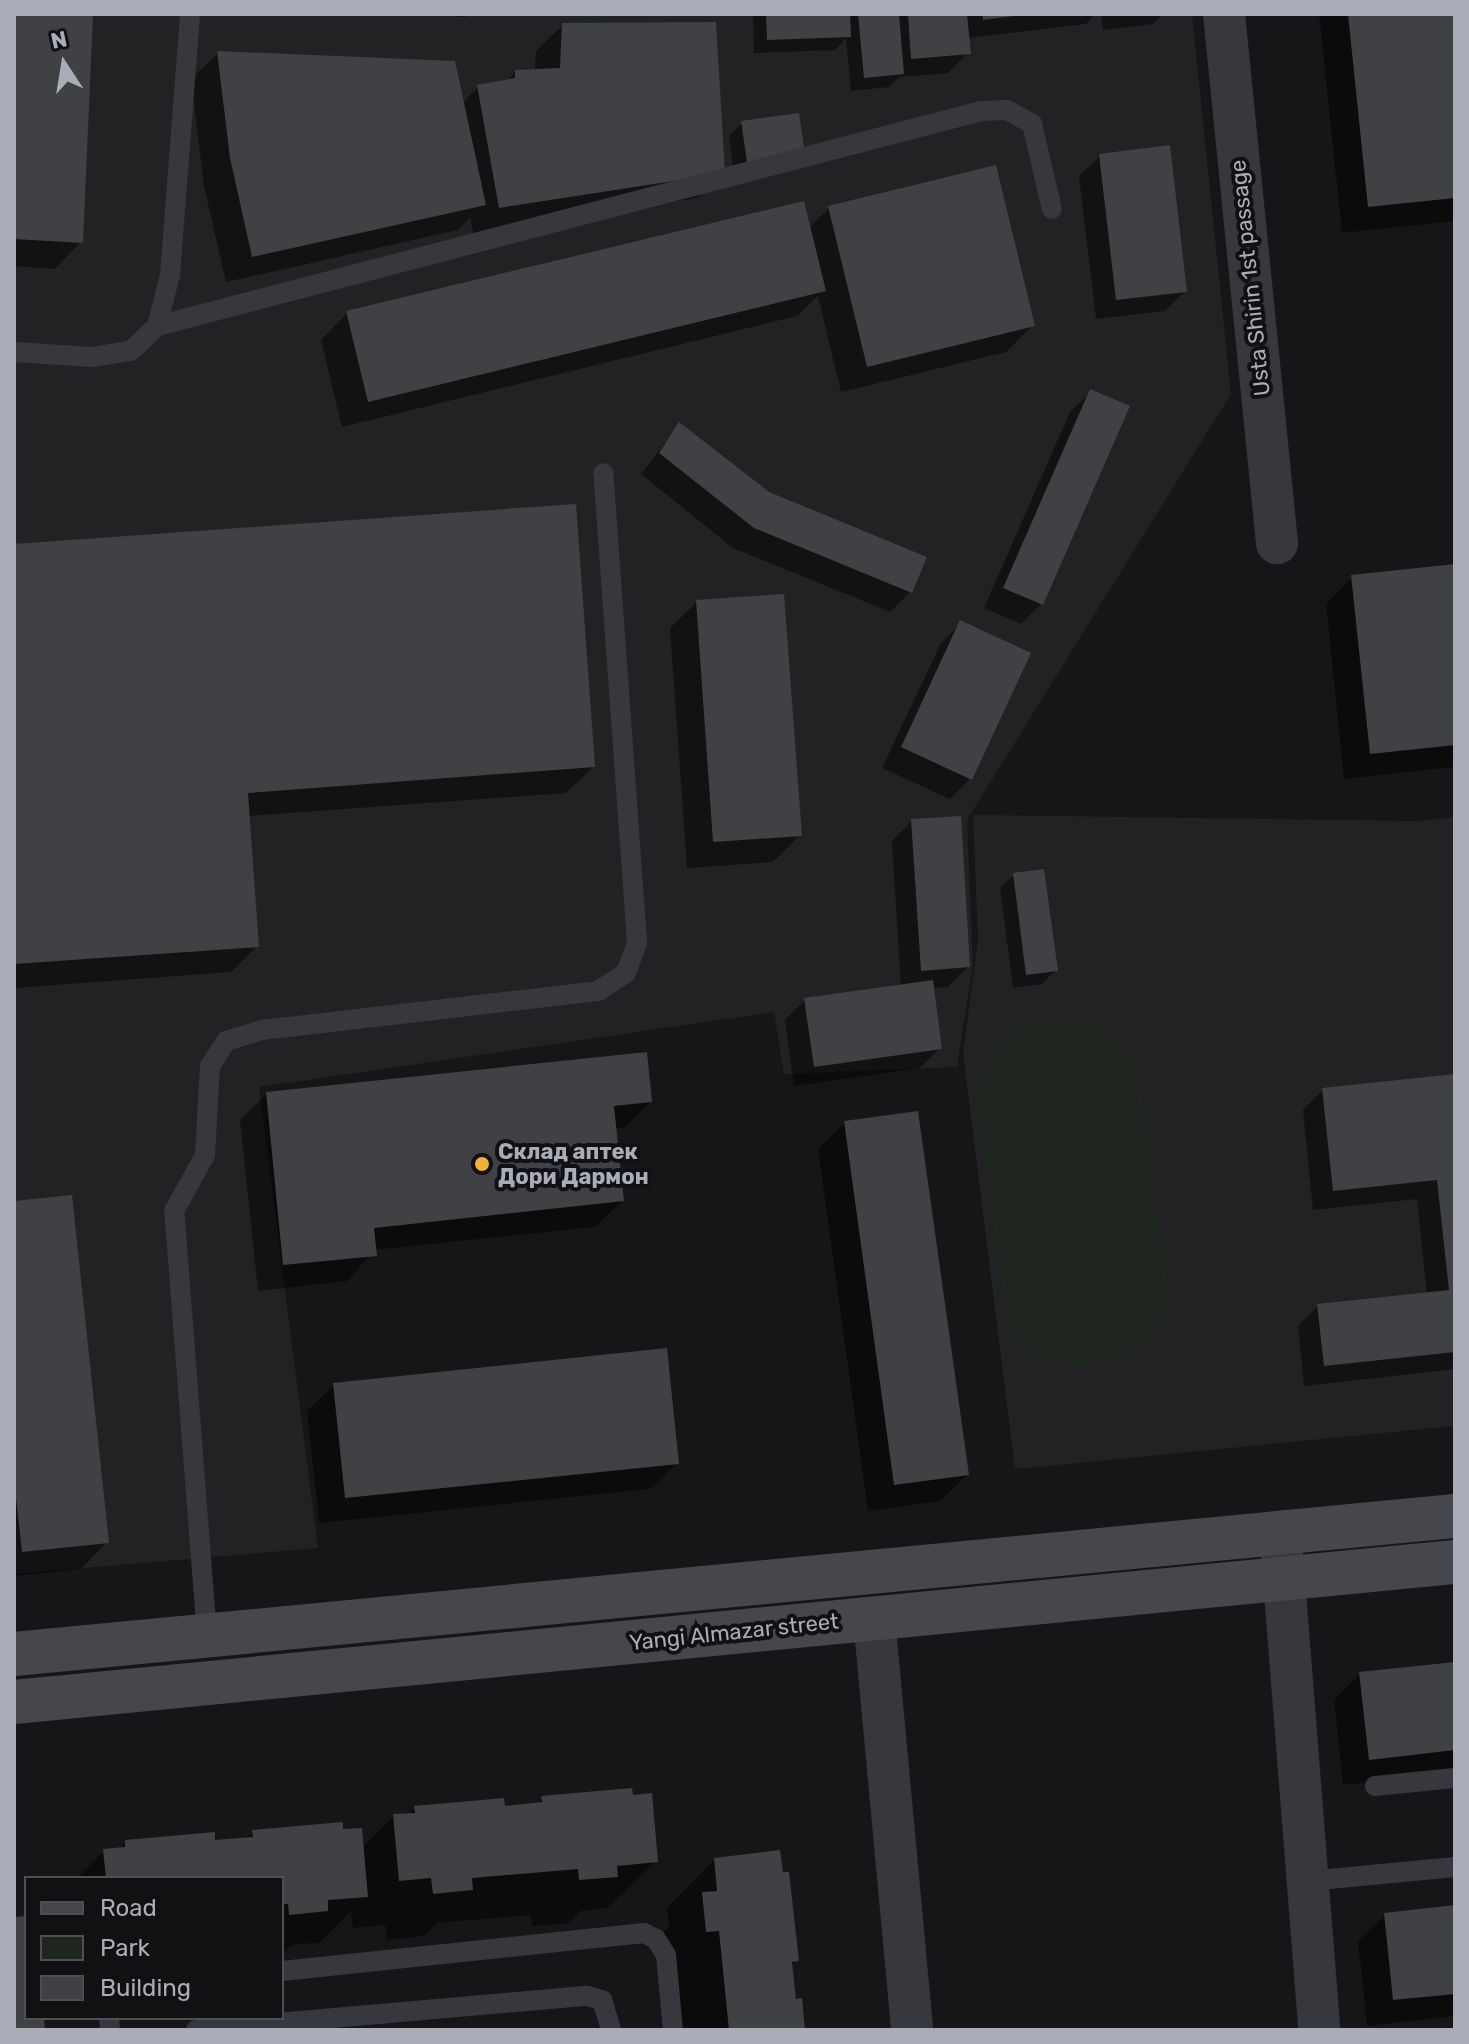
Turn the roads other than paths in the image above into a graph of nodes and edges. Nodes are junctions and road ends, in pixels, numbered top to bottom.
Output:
1 (190, 14) edge
2 (1224, 14) edge
3 (1052, 209) dead end
4 (157, 326) junction
5 (14, 352) edge
6 (603, 473) dead end
7 (1277, 543) dead end
8 (1455, 1516) edge
9 (1281, 1533) junction
10 (1455, 1562) edge
11 (1284, 1579) junction
12 (874, 1618) junction
13 (207, 1636) junction
14 (14, 1654) edge
15 (14, 1702) edge
16 (1455, 1778) edge
17 (1375, 1786) dead end
18 (1455, 1867) edge
19 (1308, 1881) junction
20 (284, 1971) edge
21 (196, 2030) edge
22 (611, 2030) edge
23 (673, 2030) edge
24 (912, 2030) edge
25 (1319, 2030) edge

1 - 4 lane
2 - 7 street, Usta Shirin 1st passage
3 - 4 lane
4 - 5 lane
6 - 13 lane
8 - 9 main road, Yangi Almazar street
9 - 11 street
9 - 13 main road, Yangi Almazar street
10 - 11 main road, Yangi Almazar street
11 - 12 main road, Yangi Almazar street
11 - 19 street
12 - 15 main road, Yangi Almazar street
12 - 24 street
13 - 14 main road, Yangi Almazar street
16 - 17 lane
18 - 19 lane
19 - 25 street
20 - 23 lane
21 - 22 lane

